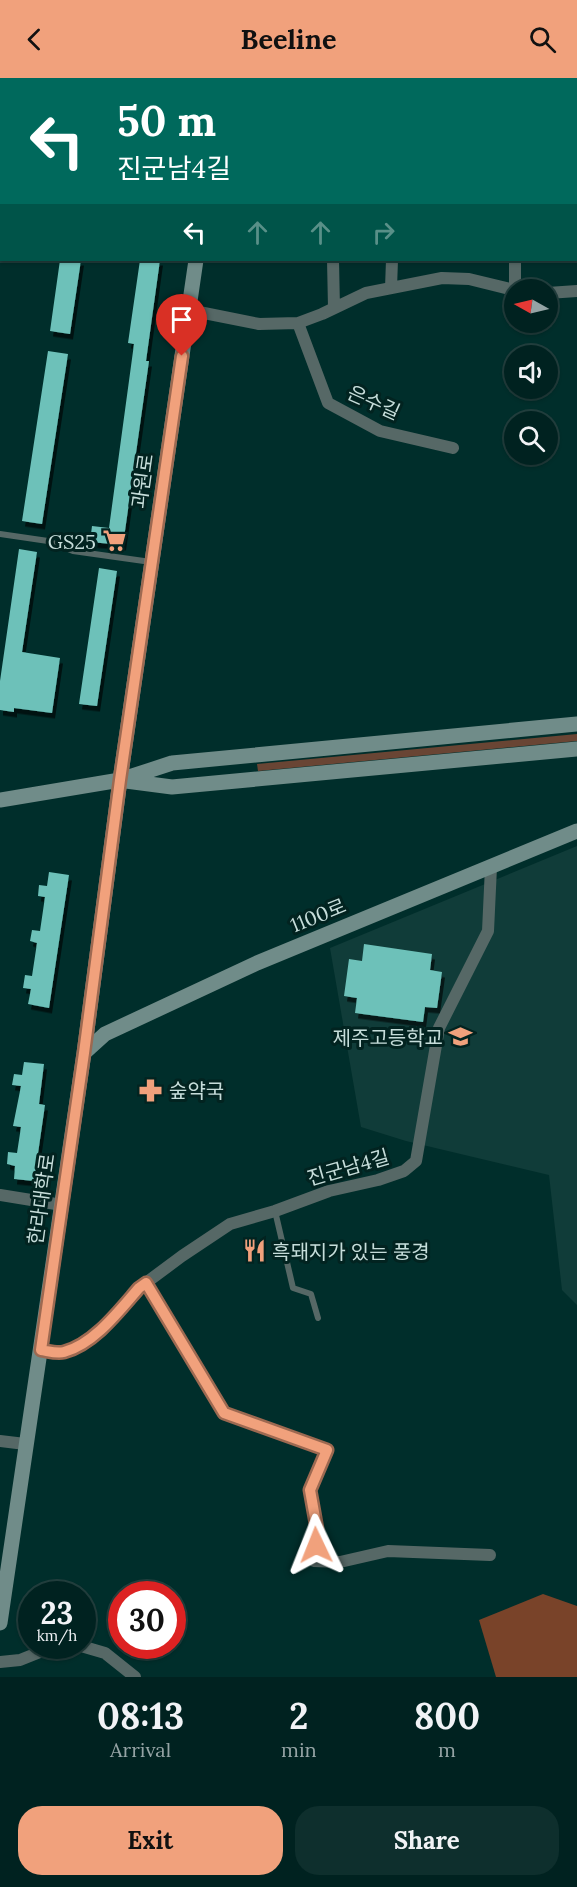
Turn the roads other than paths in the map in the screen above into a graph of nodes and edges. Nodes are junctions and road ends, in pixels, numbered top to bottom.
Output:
1 (196, 261) edge
2 (333, 261) edge
3 (392, 261) edge
4 (514, 261) edge
5 (515, 279) edge
6 (504, 287) edge
7 (392, 288) junction
8 (577, 291) edge
9 (558, 292) edge
10 (334, 308) junction
11 (189, 310) junction
12 (298, 323) junction
13 (453, 448) dead end
14 (0, 534) edge
15 (152, 562) junction
16 (577, 724) edge
17 (577, 749) edge
18 (120, 780) junction
19 (0, 800) edge
20 (577, 831) edge
21 (491, 867) junction
22 (84, 1053) junction
23 (0, 1195) edge
24 (62, 1205) junction
25 (275, 1211) junction
26 (146, 1283) junction
27 (318, 1318) dead end
28 (41, 1350) junction
29 (0, 1441) edge
30 (25, 1444) junction
31 (490, 1556) dead end
32 (0, 1623) edge
33 (96, 1650) edge
34 (23, 1659) edge
35 (0, 1662) edge
36 (135, 1677) edge

1 - 11 main road, 과원로
2 - 10 street
3 - 7 street
4 - 5 street
6 - 7 street
7 - 10 street
8 - 9 street
10 - 12 street
11 - 12 street
11 - 15 main road, 과원로
12 - 13 street, 은수길
14 - 15 lane
15 - 18 main road, 과원로
16 - 18 main road
17 - 18 main road
18 - 19 main road
18 - 22 main road, 한라대학로
20 - 21 main road, 1100로
21 - 22 main road, 1100로
21 - 25 street, 진군남4길
22 - 24 main road, 한라대학로
23 - 24 street
24 - 28 main road, 한라대학로
25 - 26 street, 진군남4길
25 - 27 lane
26 - 28 street, 진군남4길
26 - 31 street
28 - 30 main road, 한라대학로
29 - 30 street
30 - 32 main road, 한라대학로
33 - 36 street
34 - 35 street

